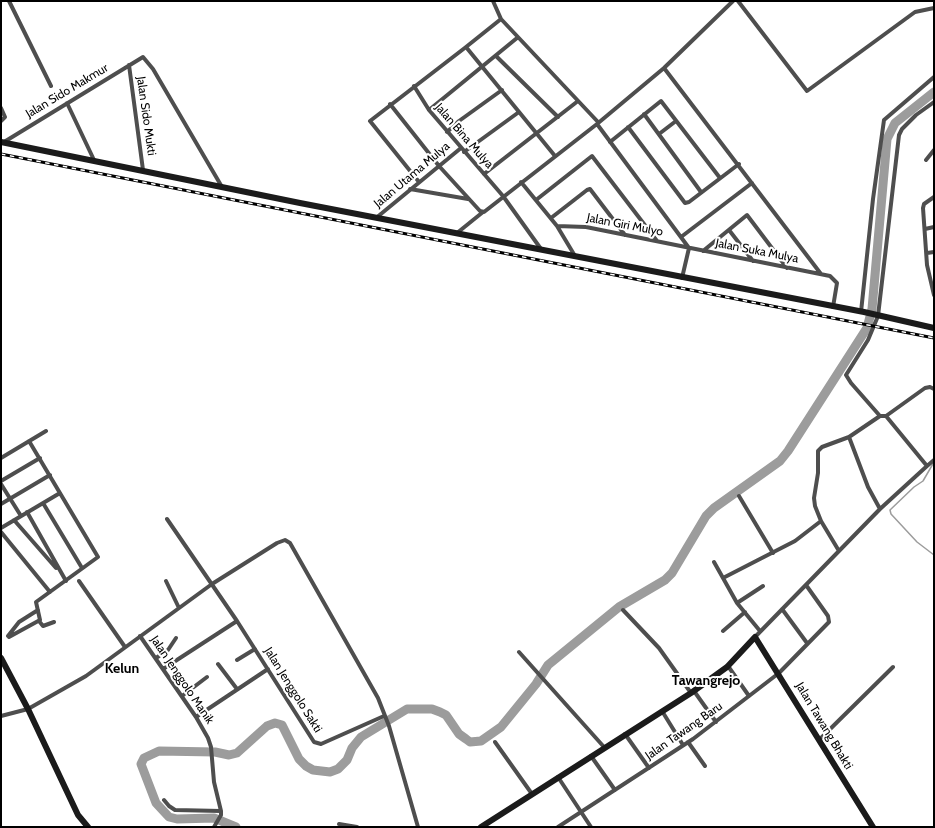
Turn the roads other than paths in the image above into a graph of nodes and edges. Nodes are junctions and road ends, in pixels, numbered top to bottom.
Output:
1 (9, 1) edge
2 (493, 1) edge
3 (733, 1) edge
4 (738, 1) edge
5 (934, 8) edge
6 (501, 19) junction
7 (517, 38) junction
8 (466, 47) junction
9 (496, 56) junction
10 (129, 65) junction
11 (483, 67) junction
12 (664, 68) junction
13 (934, 77) edge
14 (51, 86) dead end
15 (414, 86) junction
16 (502, 90) junction
17 (578, 101) junction
18 (934, 102) edge
19 (67, 103) junction
20 (390, 104) junction
21 (1, 108) edge
22 (429, 110) junction
23 (519, 112) junction
24 (644, 114) junction
25 (558, 117) junction
26 (1, 121) edge
27 (676, 121) junction
28 (597, 123) junction
29 (628, 127) junction
30 (447, 132) junction
31 (537, 133) junction
32 (659, 134) junction
33 (3, 142) edge
34 (610, 142) junction
35 (460, 148) junction
36 (934, 150) edge
37 (464, 152) junction
38 (555, 156) junction
39 (94, 160) junction
40 (926, 160) dead end
41 (739, 164) junction
42 (439, 166) junction
43 (143, 170) junction
44 (484, 174) junction
45 (720, 178) junction
46 (419, 182) junction
47 (521, 182) junction
48 (752, 183) junction
49 (222, 187) junction
50 (410, 189) junction
51 (702, 192) junction
52 (503, 196) junction
53 (934, 198) edge
54 (468, 199) junction
55 (536, 200) junction
56 (483, 212) junction
57 (376, 218) junction
58 (551, 218) junction
59 (557, 226) junction
60 (934, 227) edge
61 (925, 229) junction
62 (729, 230) junction
63 (456, 234) junction
64 (624, 235) junction
65 (681, 238) junction
66 (657, 241) junction
67 (689, 248) junction
68 (541, 249) junction
69 (703, 251) junction
70 (934, 252) edge
71 (927, 253) junction
72 (576, 257) junction
73 (753, 261) junction
74 (787, 268) junction
75 (821, 274) junction
76 (682, 278) junction
77 (934, 295) edge
78 (833, 308) junction
79 (863, 312) junction
80 (877, 315) junction
81 (934, 328) edge
82 (934, 389) edge
83 (880, 416) junction
84 (886, 416) junction
85 (46, 431) dead end
86 (849, 437) junction
87 (29, 441) junction
88 (1, 458) edge
89 (40, 458) junction
90 (934, 460) edge
91 (927, 466) junction
92 (50, 475) junction
93 (1, 482) edge
94 (60, 492) junction
95 (739, 496) dead end
96 (10, 498) junction
97 (43, 503) junction
98 (1, 504) edge
99 (880, 509) junction
100 (27, 512) junction
101 (21, 516) junction
102 (167, 519) dead end
103 (14, 520) junction
104 (821, 522) junction
105 (1, 528) edge
106 (1, 532) edge
107 (839, 551) junction
108 (773, 553) junction
109 (714, 562) dead end
110 (82, 568) junction
111 (62, 575) junction
112 (723, 578) junction
113 (66, 581) junction
114 (79, 581) dead end
115 (166, 581) dead end
116 (212, 584) junction
117 (806, 585) junction
118 (763, 586) dead end
119 (50, 592) junction
120 (737, 603) junction
121 (179, 608) junction
122 (782, 609) junction
123 (38, 610) junction
124 (623, 610) dead end
125 (745, 612) junction
126 (39, 621) junction
127 (237, 621) junction
128 (54, 622) dead end
129 (723, 631) dead end
130 (760, 632) junction
131 (140, 636) junction
132 (755, 637) junction
133 (176, 638) dead end
134 (807, 643) junction
135 (125, 648) junction
136 (255, 649) junction
137 (519, 652) dead end
138 (1, 658) edge
139 (156, 658) junction
140 (237, 660) dead end
141 (218, 664) dead end
142 (728, 666) junction
143 (893, 667) dead end
144 (163, 669) junction
145 (268, 669) junction
146 (779, 673) junction
147 (207, 677) dead end
148 (237, 689) junction
149 (692, 692) junction
150 (182, 696) junction
151 (749, 696) junction
152 (28, 709) junction
153 (662, 711) junction
154 (1, 716) edge
155 (196, 716) junction
156 (385, 716) junction
157 (716, 722) junction
158 (625, 733) junction
159 (819, 740) junction
160 (495, 742) dead end
161 (688, 742) junction
162 (683, 745) junction
163 (604, 747) junction
164 (591, 756) junction
165 (705, 766) dead end
166 (649, 768) junction
167 (558, 777) junction
168 (615, 790) junction
169 (532, 794) junction
170 (164, 800) dead end
171 (581, 812) junction
172 (221, 813) junction
173 (338, 824) dead end
174 (215, 826) edge
175 (88, 827) edge
176 (357, 827) edge
177 (418, 827) edge
178 (481, 827) edge
179 (558, 827) edge
180 (591, 827) edge
181 (873, 827) edge

1 - 14 street
2 - 6 street
3 - 12 street
4 - 5 street
6 - 7 street
6 - 8 street
7 - 9 street
7 - 17 street
8 - 11 street
8 - 15 street
9 - 11 street
9 - 25 street
10 - 19 street, Jalan Sido Makmur
10 - 43 street, Jalan Sido Mukti
10 - 49 street, Jalan Sido Makmur
11 - 16 street
11 - 22 street
12 - 28 street
12 - 41 street
13 - 79 street
15 - 20 street
15 - 22 street, Jalan Bina Mulya
16 - 23 street
16 - 30 street
17 - 25 street
17 - 28 street
18 - 80 street
19 - 33 street, Jalan Sido Makmur
19 - 39 street
20 - 42 street
20 - 46 street
21 - 26 street
22 - 30 street, Jalan Bina Mulya
23 - 31 street
23 - 37 street
24 - 27 street
24 - 29 street
24 - 32 street
25 - 31 street
27 - 32 street
27 - 45 street
28 - 34 street
28 - 38 street
29 - 34 street
29 - 51 street
30 - 35 street, Jalan Bina Mulya
31 - 38 street
31 - 44 street
32 - 51 street
33 - 39 main road
34 - 65 street
35 - 37 street, Jalan Bina Mulya
35 - 42 street, Jalan Utama Mulya
36 - 40 street
37 - 44 street, Jalan Bina Mulya
38 - 47 street
39 - 43 main road
41 - 45 street
41 - 48 street
42 - 46 street, Jalan Utama Mulya
42 - 54 street
43 - 49 main road
44 - 52 street, Jalan Bina Mulya
45 - 51 street
46 - 50 street, Jalan Utama Mulya
47 - 52 street
47 - 55 street
48 - 65 street
48 - 75 street
49 - 57 main road
50 - 54 street
50 - 57 street, Jalan Utama Mulya
52 - 56 street
52 - 68 street, Jalan Bina Mulya
53 - 61 street
54 - 56 street
55 - 58 street
55 - 66 street
56 - 63 street
57 - 63 main road
58 - 59 street
58 - 64 street
59 - 64 street, Jalan Giri Mulyo
59 - 72 street
60 - 61 street
61 - 71 street
62 - 69 street
62 - 73 street
62 - 74 street
63 - 68 main road
64 - 66 street, Jalan Giri Mulyo
65 - 67 street
66 - 67 street, Jalan Giri Mulyo
67 - 69 street, Jalan Suka Mulya
67 - 76 street
68 - 72 main road
69 - 73 street, Jalan Suka Mulya
70 - 71 street
71 - 77 street
72 - 76 main road
73 - 74 street, Jalan Suka Mulya
74 - 75 street, Jalan Suka Mulya
75 - 78 street
76 - 78 main road
78 - 79 main road
79 - 80 main road
80 - 81 main road
80 - 83 street
82 - 84 street
83 - 84 street
83 - 86 street
84 - 91 street
85 - 87 street
86 - 99 street
86 - 104 street
87 - 88 street
87 - 89 street
89 - 92 street
89 - 93 street
90 - 91 street
91 - 99 street
92 - 94 street
92 - 96 street
93 - 96 street
94 - 97 street
94 - 110 street
95 - 108 street
96 - 98 street
96 - 101 street
97 - 100 street
97 - 110 street
99 - 107 street
100 - 101 street
100 - 111 street
101 - 103 street
102 - 116 street, Jalan Jenggolo Sakti
103 - 105 street
103 - 111 street
104 - 107 street
104 - 108 street
106 - 119 street
107 - 117 street
108 - 112 street
109 - 112 street
110 - 113 street
111 - 113 street
112 - 120 street
113 - 119 street
114 - 135 street
115 - 121 street
116 - 121 street
116 - 127 street, Jalan Jenggolo Sakti
116 - 156 street
117 - 122 street
117 - 134 street, Jalan Tawang Baru
118 - 120 street
119 - 123 street
120 - 125 street
121 - 131 street
122 - 130 street
122 - 134 street
123 - 126 street
123 - 126 street
124 - 149 street
125 - 129 street
125 - 130 street
126 - 128 street
127 - 136 street, Jalan Jenggolo Sakti
127 - 144 street
130 - 132 street
131 - 135 street
131 - 139 street, Jalan Jenggolo Manik
132 - 142 main road
132 - 146 main road, Jalan Tawang Bhakti
133 - 139 street
134 - 146 street, Jalan Tawang Baru
135 - 152 street
136 - 140 street
136 - 145 street, Jalan Jenggolo Sakti
137 - 163 street
138 - 152 main road
139 - 144 street, Jalan Jenggolo Manik
141 - 148 street
142 - 149 main road
142 - 151 street
143 - 159 street
144 - 150 street, Jalan Jenggolo Manik
145 - 148 street
145 - 156 street, Jalan Jenggolo Sakti
146 - 151 street, Jalan Tawang Baru
146 - 159 main road, Jalan Tawang Bhakti
147 - 150 street
148 - 155 street
149 - 153 main road
149 - 157 street
150 - 155 street, Jalan Jenggolo Manik
151 - 157 street, Jalan Tawang Baru
152 - 154 street
152 - 175 main road
153 - 158 main road
153 - 162 street
155 - 172 street, Jalan Jenggolo Manik
156 - 177 street
157 - 161 street, Jalan Tawang Baru
158 - 163 main road
158 - 166 street
159 - 181 main road, Jalan Tawang Bhakti
160 - 169 street
161 - 162 street, Jalan Tawang Baru
161 - 165 street
162 - 166 street, Jalan Tawang Baru
163 - 164 main road
164 - 167 main road
164 - 168 street
166 - 168 street, Jalan Tawang Baru
167 - 169 main road
167 - 171 street
168 - 171 street, Jalan Tawang Baru
169 - 178 main road
170 - 172 street
171 - 179 street, Jalan Tawang Baru
171 - 180 street
172 - 174 street
173 - 176 street

